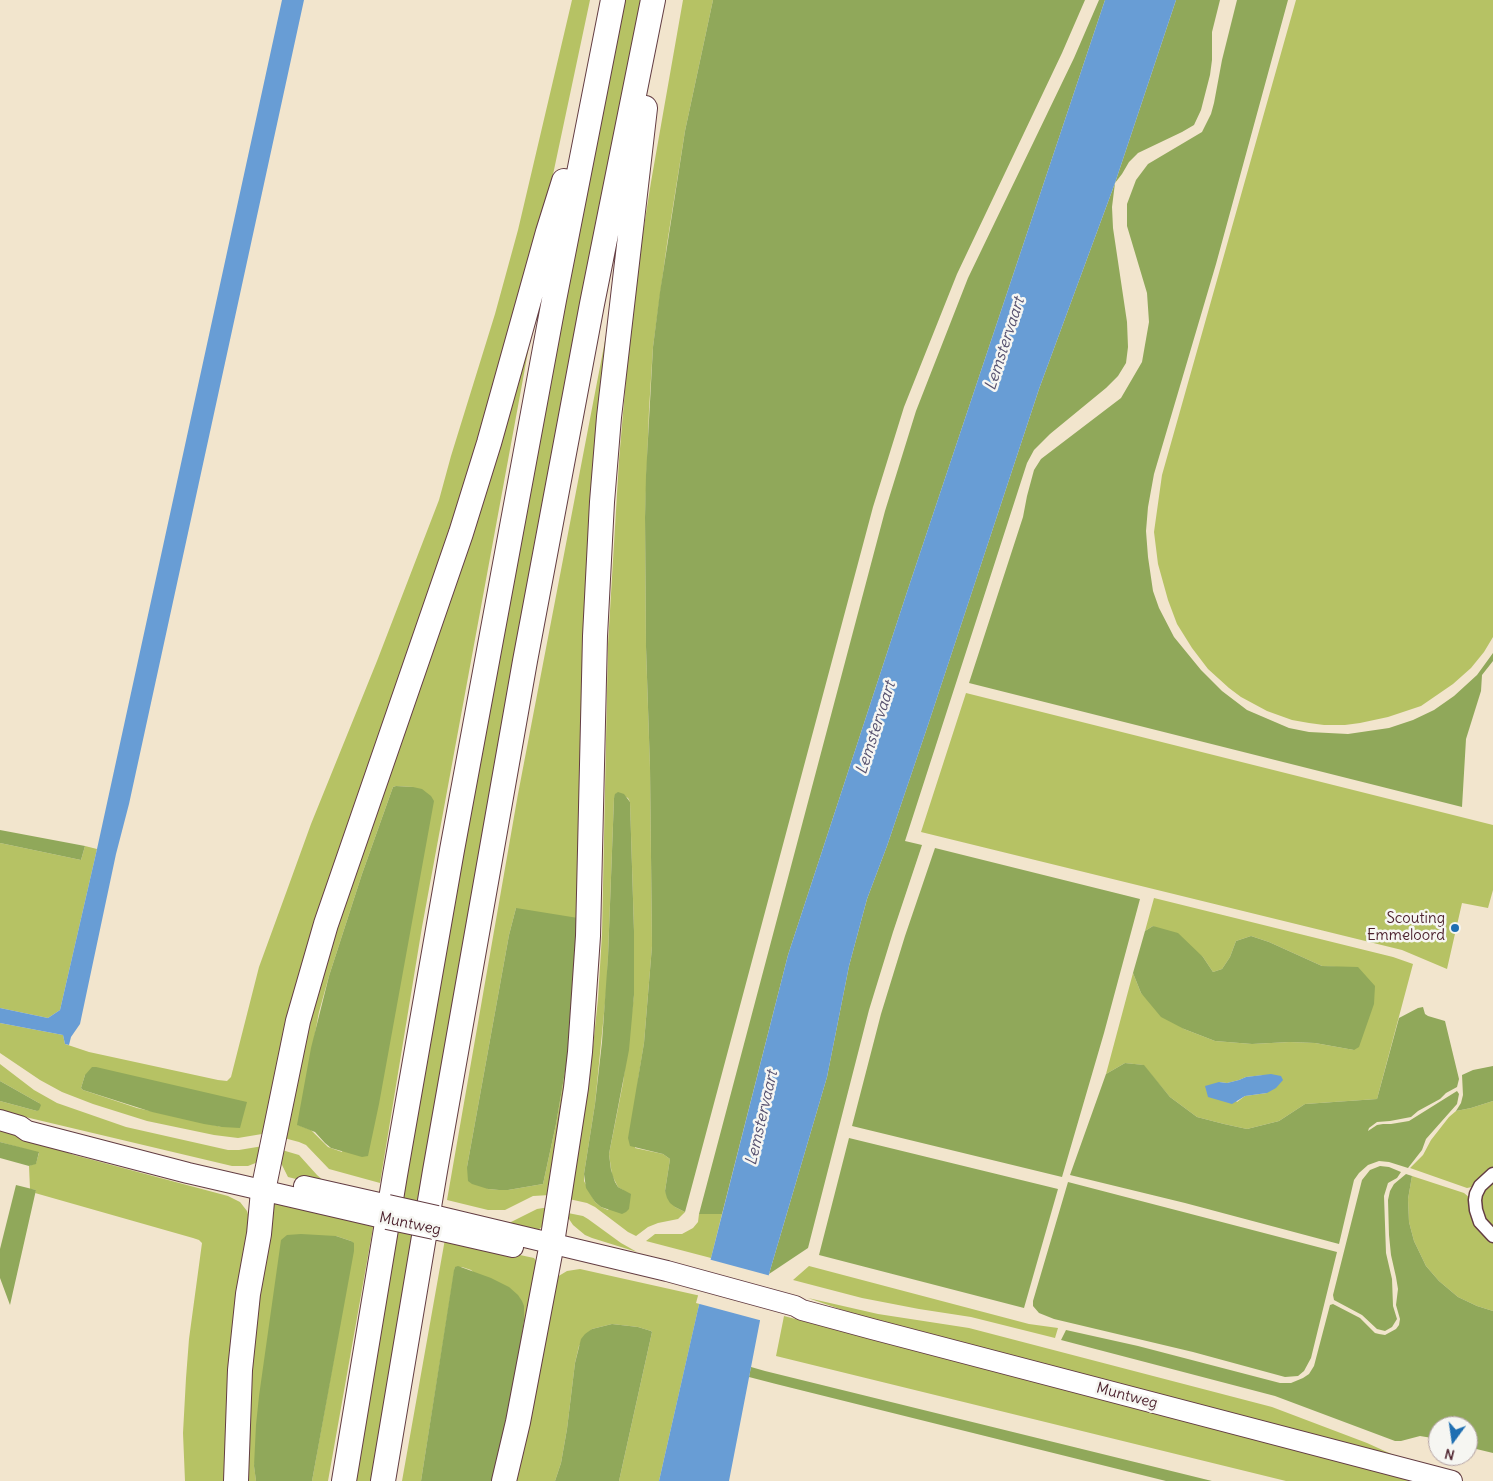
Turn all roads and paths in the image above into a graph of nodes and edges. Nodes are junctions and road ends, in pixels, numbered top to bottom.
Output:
1 (613, 0) edge
2 (653, 0) edge
3 (657, 0) edge
4 (596, 87) junction
5 (0, 1120) edge
6 (1493, 1174) edge
7 (264, 1184) junction
8 (1493, 1236) edge
9 (550, 1249) junction
10 (236, 1481) edge
11 (344, 1481) edge
12 (383, 1481) edge
13 (504, 1481) edge
14 (1452, 1481) edge

1 - 4 highway
2 - 12 highway
3 - 9 highway
4 - 7 highway
4 - 11 highway
5 - 7 main road, Muntweg
6 - 8 street
7 - 9 main road, Muntweg, bridge
7 - 10 highway
9 - 13 highway
9 - 14 main road, Muntweg

